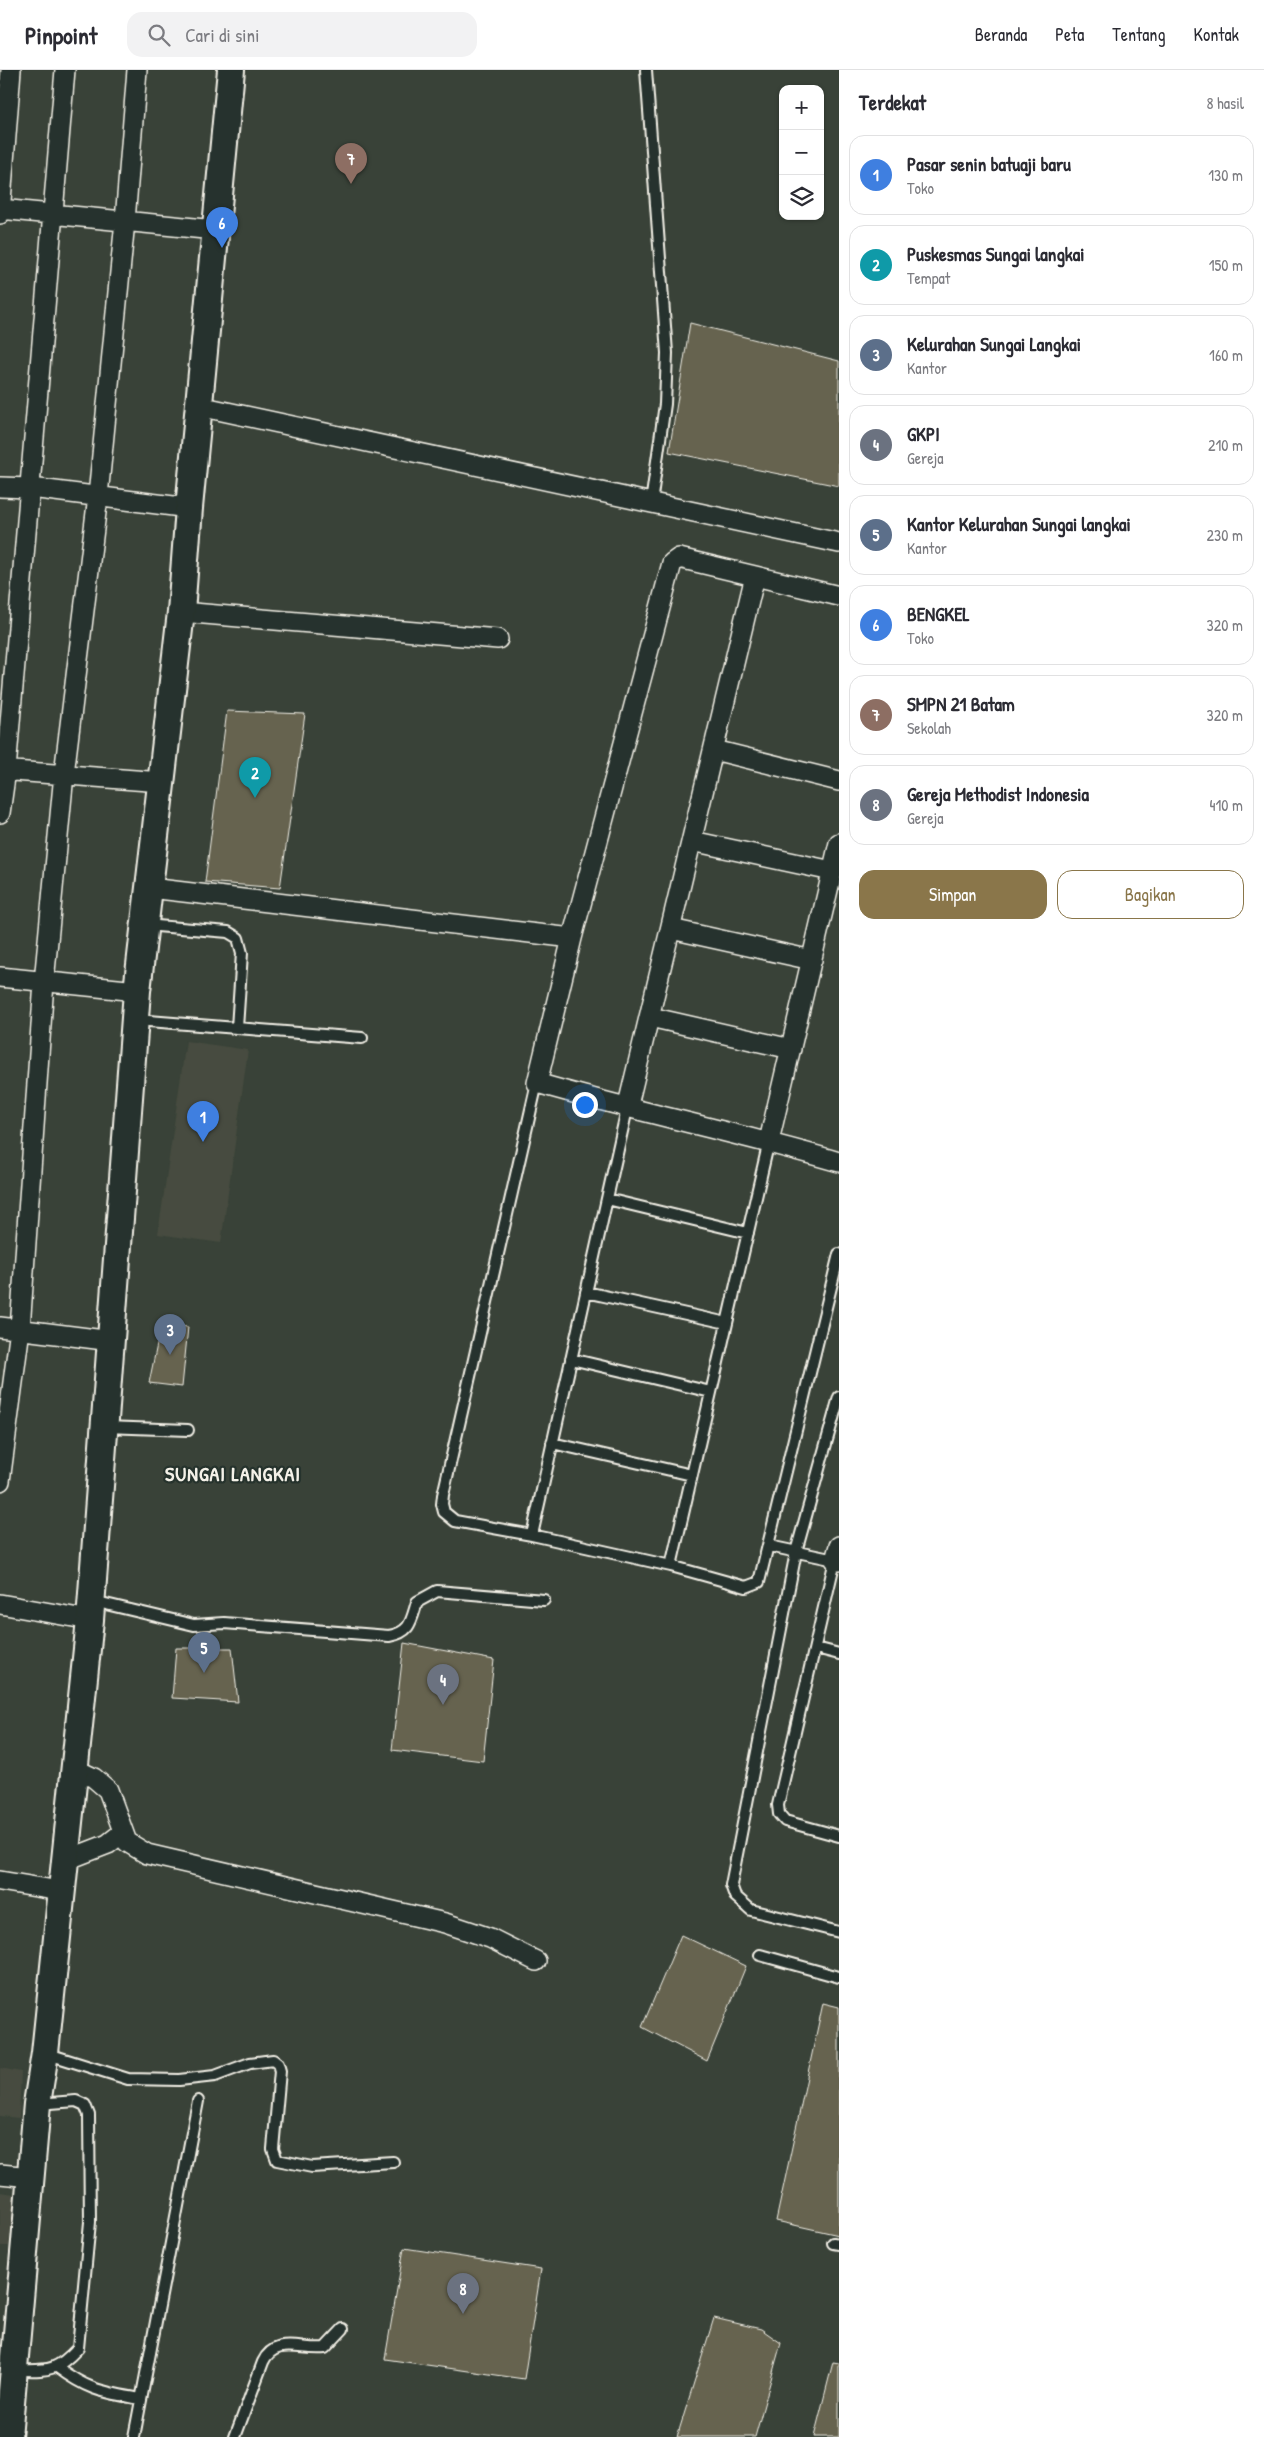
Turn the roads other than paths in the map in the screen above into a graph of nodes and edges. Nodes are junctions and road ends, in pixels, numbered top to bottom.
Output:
1 (11, 70) edge
2 (65, 70) edge
3 (137, 70) edge
4 (232, 70) edge
5 (646, 70) edge
6 (0, 210) edge
7 (55, 213) junction
8 (125, 221) junction
9 (215, 230) junction
10 (199, 406) junction
11 (0, 487) edge
12 (31, 488) junction
13 (98, 496) junction
14 (650, 503) junction
15 (189, 508) junction
16 (839, 543) edge
17 (756, 576) junction
18 (839, 596) edge
19 (181, 612) junction
20 (498, 638) dead end
21 (714, 750) junction
22 (3, 770) edge
23 (64, 774) junction
24 (162, 782) junction
25 (839, 782) edge
26 (0, 813) edge
27 (692, 841) junction
28 (839, 844) edge
29 (832, 871) junction
30 (150, 888) junction
31 (144, 925) junction
32 (671, 930) junction
33 (572, 938) junction
34 (812, 960) junction
35 (0, 977) edge
36 (44, 982) junction
37 (136, 991) junction
38 (650, 1017) junction
39 (135, 1020) junction
40 (237, 1028) junction
41 (362, 1038) dead end
42 (791, 1049) junction
43 (537, 1083) junction
44 (628, 1109) junction
45 (769, 1141) junction
46 (839, 1162) edge
47 (607, 1199) junction
48 (748, 1233) junction
49 (839, 1254) edge
50 (586, 1292) junction
51 (727, 1324) junction
52 (0, 1327) edge
53 (20, 1329) junction
54 (112, 1340) junction
55 (571, 1358) junction
56 (711, 1392) junction
57 (839, 1396) edge
58 (104, 1427) junction
59 (188, 1430) dead end
60 (552, 1443) junction
61 (692, 1475) junction
62 (0, 1481) edge
63 (532, 1535) junction
64 (769, 1546) junction
65 (796, 1552) junction
66 (838, 1556) edge
67 (671, 1566) junction
68 (544, 1600) dead end
69 (0, 1604) edge
70 (91, 1610) junction
71 (816, 1648) junction
72 (839, 1654) edge
73 (75, 1769) junction
74 (122, 1832) junction
75 (839, 1836) edge
76 (64, 1861) junction
77 (0, 1881) edge
78 (60, 1891) junction
79 (839, 1932) edge
80 (760, 1955) dead end
81 (536, 1961) dead end
82 (839, 1977) edge
83 (45, 2053) junction
84 (198, 2102) dead end
85 (37, 2104) junction
86 (393, 2162) dead end
87 (0, 2174) edge
88 (32, 2177) junction
89 (343, 2329) dead end
90 (57, 2367) junction
91 (12, 2370) junction
92 (141, 2399) junction
93 (8, 2437) edge
94 (134, 2437) edge
95 (235, 2437) edge

1 - 6 street
2 - 7 street
3 - 8 street
4 - 9 street
5 - 14 lane
6 - 7 street
7 - 8 street
7 - 12 street
8 - 9 street
8 - 13 street
9 - 10 street
10 - 14 street
10 - 15 street
11 - 12 street
12 - 13 street
12 - 22 street
13 - 15 street
13 - 23 street
14 - 16 street
15 - 19 street
17 - 18 street
17 - 21 street
17 - 33 street
19 - 20 street
19 - 24 street
21 - 25 street
21 - 27 street
22 - 23 street
22 - 26 street
23 - 24 street
23 - 36 street
24 - 30 street
27 - 29 street
27 - 32 street
28 - 29 street
29 - 34 street
30 - 31 street
30 - 33 street
31 - 37 street
31 - 40 lane
32 - 34 street
32 - 38 street
33 - 43 street
34 - 42 street
35 - 36 street
36 - 37 street
36 - 53 street
37 - 39 street
38 - 42 street
38 - 44 street
39 - 40 lane
39 - 54 street
40 - 41 lane
42 - 45 street
43 - 44 street
43 - 63 lane
44 - 45 street
44 - 47 lane
45 - 46 street
45 - 48 lane
47 - 48 lane
47 - 50 lane
48 - 51 lane
49 - 64 lane
50 - 51 lane
50 - 55 lane
51 - 56 lane
52 - 53 street
53 - 54 street
53 - 62 street
54 - 58 street
55 - 56 lane
55 - 60 lane
56 - 61 lane
57 - 65 lane
58 - 59 lane
58 - 70 street
60 - 61 lane
60 - 63 lane
61 - 67 lane
63 - 67 lane
64 - 65 lane
64 - 67 lane
65 - 66 lane
65 - 79 lane
66 - 71 lane
68 - 70 lane
69 - 70 street
70 - 73 street
71 - 72 lane
71 - 75 lane
73 - 74 street
73 - 76 street
74 - 76 street
74 - 81 street
76 - 78 street
77 - 78 street
78 - 83 street
80 - 82 lane
83 - 85 street
83 - 86 lane
84 - 92 lane
85 - 88 street
85 - 90 lane
87 - 88 street
88 - 91 street
89 - 95 lane
90 - 91 lane
90 - 92 lane
91 - 93 street
92 - 94 lane

